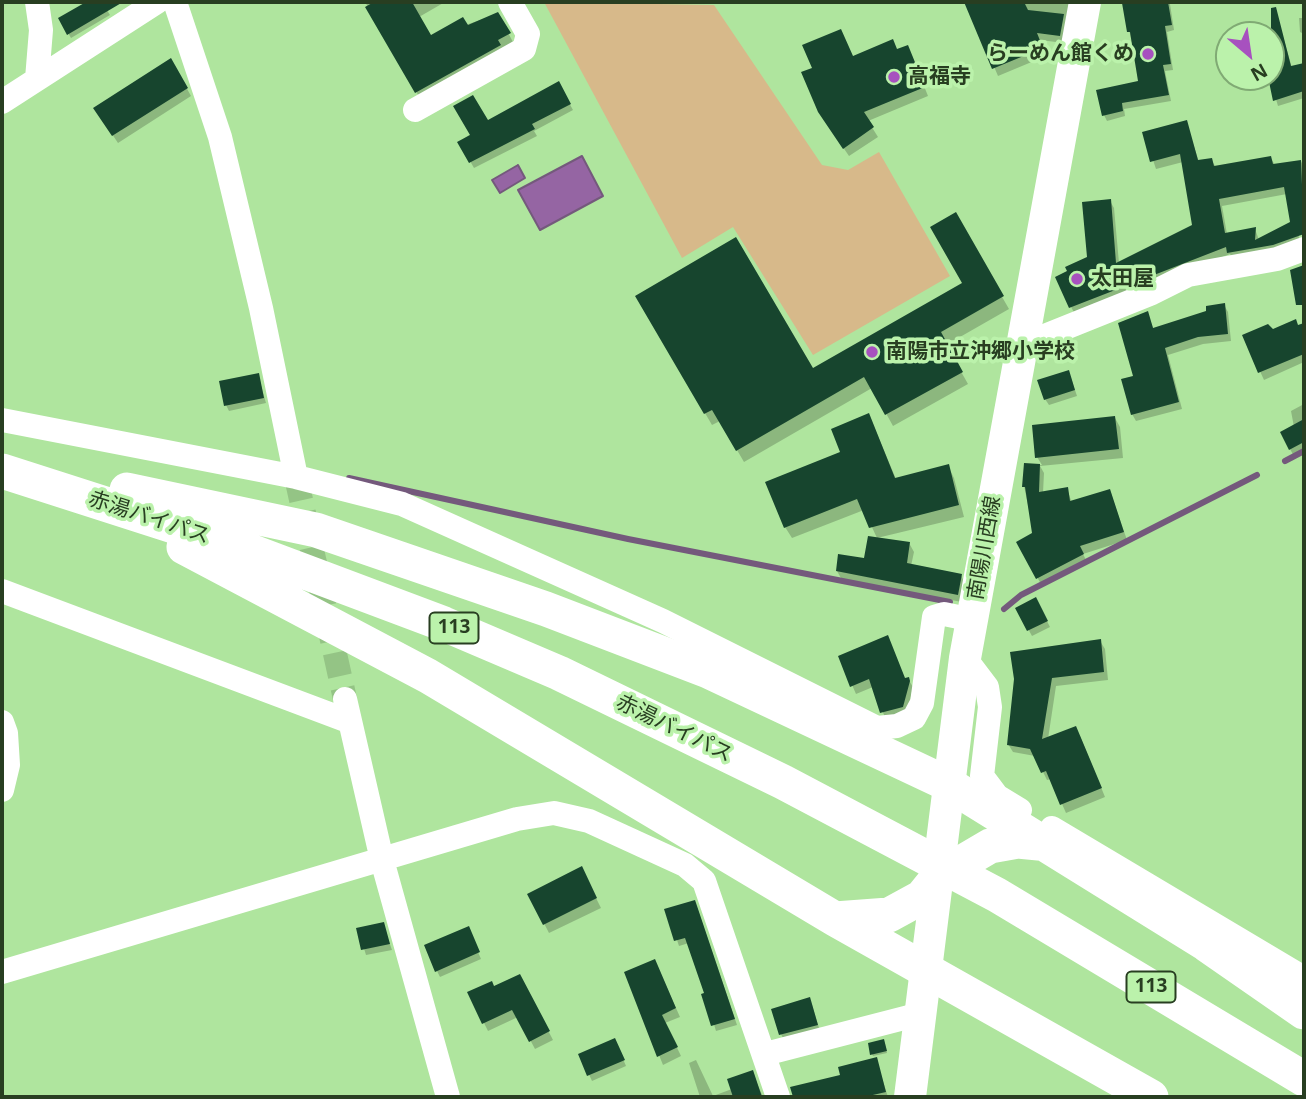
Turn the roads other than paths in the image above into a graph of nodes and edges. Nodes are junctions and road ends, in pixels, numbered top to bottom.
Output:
1 (37, 2) edge
2 (157, 2) edge
3 (175, 2) edge
4 (510, 2) edge
5 (1085, 2) edge
6 (37, 79) junction
7 (2, 102) edge
8 (415, 110) dead end
9 (1304, 249) edge
10 (1020, 346) junction
11 (2, 420) edge
12 (2, 463) edge
13 (2, 471) edge
14 (296, 477) junction
15 (96, 500) junction
16 (2, 591) edge
17 (972, 620) junction
18 (965, 658) junction
19 (2, 722) edge
20 (947, 784) junction
21 (2, 790) edge
22 (1049, 844) junction
23 (382, 860) junction
24 (939, 876) junction
25 (835, 919) junction
26 (2, 972) edge
27 (927, 972) junction
28 (1304, 978) edge
29 (1304, 1012) edge
30 (920, 1014) junction
31 (765, 1054) junction
32 (1304, 1080) edge
33 (448, 1097) edge
34 (778, 1097) edge
35 (911, 1097) edge
36 (1151, 1097) edge

1 - 6 street
2 - 6 street
3 - 14 street
4 - 8 street
5 - 10 main road, 南陽川西線
6 - 7 street
9 - 10 street
10 - 17 main road, 南陽川西線
11 - 14 street
12 - 20 highway
13 - 15 highway, 赤湯バイパス / 113
14 - 17 street
15 - 25 highway
15 - 32 highway, 赤湯バイパス / 113
16 - 23 street
17 - 18 main road, 南陽川西線
18 - 20 main road, 南陽川西線
18 - 28 street
19 - 21 street
20 - 22 highway
20 - 24 main road, 南陽川西線
22 - 24 highway
22 - 29 highway
23 - 26 street
23 - 31 street
23 - 33 street
24 - 25 highway
24 - 27 main road, 南陽川西線
25 - 27 highway
27 - 30 main road, 南陽川西線
27 - 36 highway
30 - 31 street
30 - 35 main road, 南陽川西線
31 - 34 street

